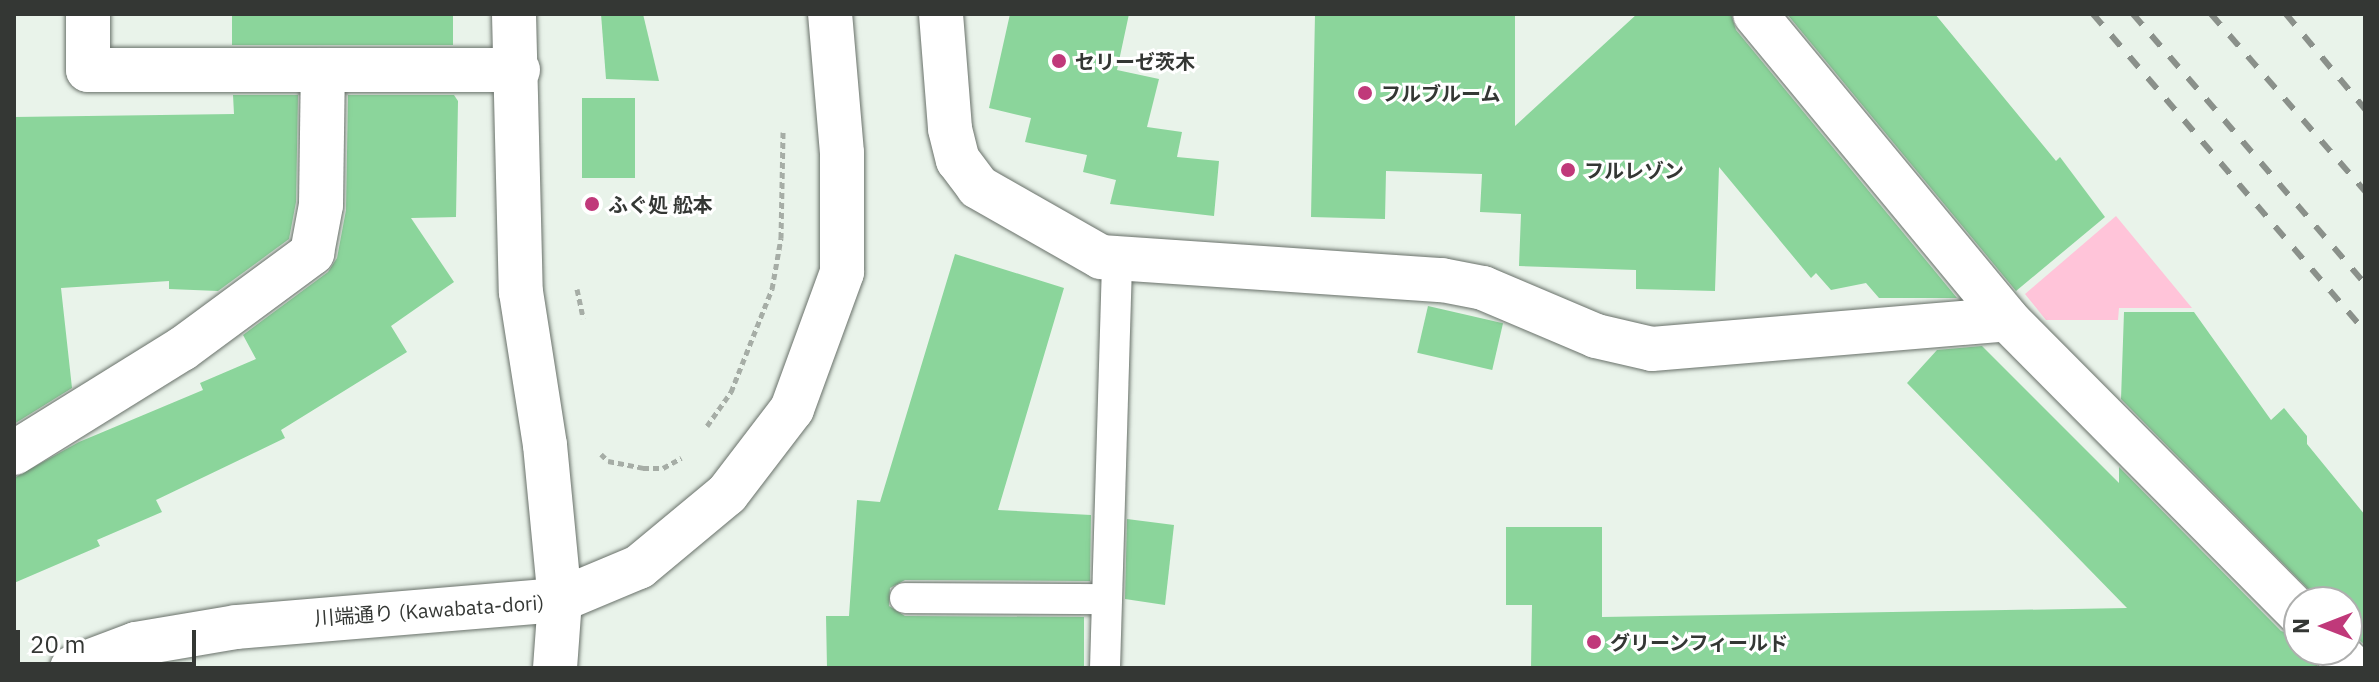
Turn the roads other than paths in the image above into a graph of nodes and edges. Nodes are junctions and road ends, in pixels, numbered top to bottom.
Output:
1 (88, 14) edge
2 (514, 14) edge
3 (830, 14) edge
4 (941, 14) edge
5 (1755, 14) edge
6 (323, 70) junction
7 (518, 70) junction
8 (1117, 258) junction
9 (2007, 319) junction
10 (14, 453) edge
11 (2283, 597) edge
12 (905, 598) dead end
13 (1107, 599) junction
14 (560, 600) junction
15 (72, 668) edge
16 (555, 668) edge
17 (1105, 668) edge

1 - 6 street
2 - 7 street
3 - 14 street, 川端通り (Kawabata-dori)
4 - 8 street
5 - 9 street
6 - 7 street
6 - 10 street
7 - 14 street
8 - 9 street
8 - 13 lane
9 - 11 street
12 - 13 lane
13 - 17 lane
14 - 15 street, 川端通り (Kawabata-dori)
14 - 16 street

